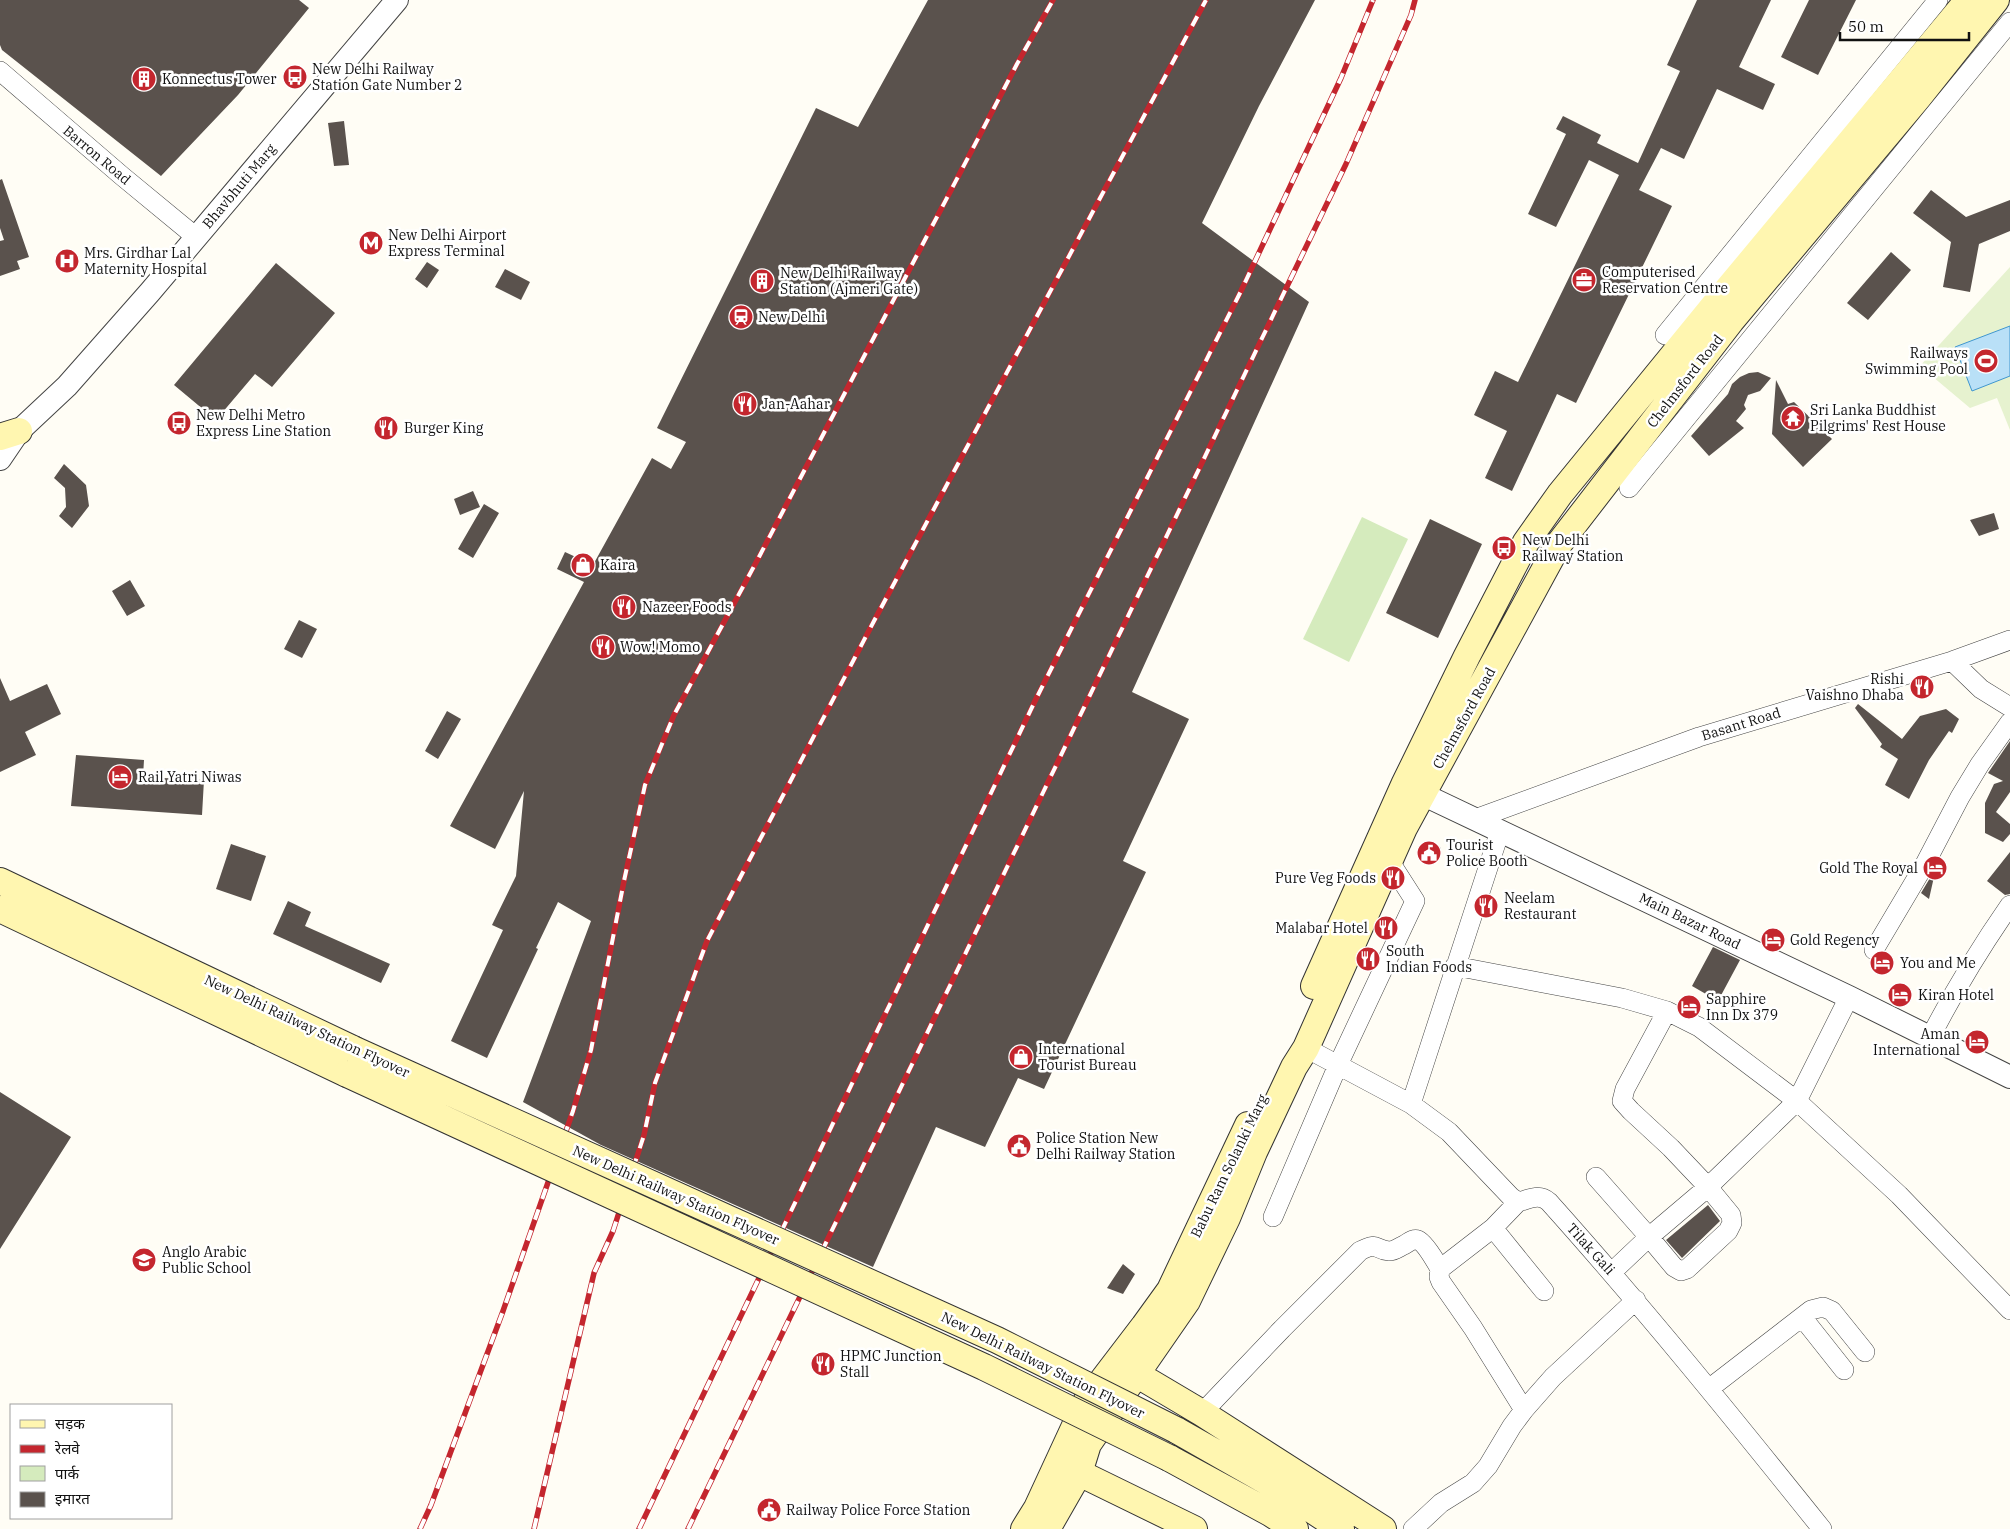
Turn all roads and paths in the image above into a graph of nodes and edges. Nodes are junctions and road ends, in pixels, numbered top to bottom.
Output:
1 (1938, 0) edge
2 (1968, 0) edge
3 (1996, 0) edge
4 (390, 2) edge
5 (2010, 22) edge
6 (0, 71) edge
7 (196, 236) junction
8 (1665, 336) dead end
9 (10, 434) edge
10 (0, 459) edge
11 (1630, 488) dead end
12 (2010, 640) edge
13 (1952, 661) junction
14 (2010, 707) edge
15 (2010, 722) edge
16 (1413, 789) junction
17 (1475, 819) junction
18 (1500, 831) junction
19 (1390, 862) junction
20 (0, 881) edge
21 (2010, 904) edge
22 (0, 909) edge
23 (1874, 950) dead end
24 (1455, 966) junction
25 (1849, 997) junction
26 (1667, 1011) junction
27 (1930, 1038) junction
28 (1306, 1048) junction
29 (1338, 1065) junction
30 (2010, 1077) edge
31 (1797, 1101) junction
32 (1411, 1104) junction
33 (1596, 1177) dead end
34 (1708, 1187) junction
35 (1518, 1202) junction
36 (1273, 1217) dead end
37 (1493, 1228) junction
38 (1649, 1237) junction
39 (1440, 1269) junction
40 (1612, 1272) junction
41 (1544, 1292) dead end
42 (1636, 1300) junction
43 (2010, 1310) edge
44 (1802, 1318) junction
45 (1865, 1352) dead end
46 (1126, 1368) junction
47 (1844, 1370) dead end
48 (1710, 1388) junction
49 (1524, 1410) junction
50 (1202, 1414) junction
51 (1068, 1468) junction
52 (1024, 1529) edge
53 (1047, 1529) edge
54 (1194, 1529) edge
55 (1295, 1529) edge
56 (1340, 1529) edge
57 (1383, 1529) edge
58 (1413, 1529) edge
59 (1822, 1529) edge

1 - 8 street
2 - 16 main road, Chelmsford Road
3 - 16 main road, Chelmsford Road
4 - 7 street, Bhavbhuti Marg
5 - 11 street
6 - 7 street, Barron Road
7 - 9 street, Bhavbhuti Marg
9 - 10 street, Bhavbhuti Marg
12 - 13 street, Basant Road
13 - 14 street
13 - 17 street, Basant Road
15 - 23 street
16 - 17 street, Main Bazar Road
16 - 19 main road, Babu Ram Solanki Marg
16 - 46 main road, Babu Ram Solanki Marg
17 - 18 street, Main Bazar Road
18 - 24 street
18 - 25 street, Main Bazar Road
19 - 28 main road, Babu Ram Solanki Marg
19 - 29 street
20 - 56 main road, New Delhi Railway Station Flyover, bridge
21 - 27 street
22 - 55 main road, New Delhi Railway Station Flyover, bridge
24 - 26 street
24 - 32 street
25 - 27 street, Main Bazar Road
25 - 31 street
26 - 31 street
26 - 34 street
27 - 30 street, Main Bazar Road
28 - 29 street
28 - 46 main road, Babu Ram Solanki Marg
29 - 32 street
29 - 36 street
31 - 34 street
31 - 43 street
32 - 35 street
33 - 38 street
34 - 38 street
34 - 38 street
35 - 37 street
35 - 40 street, Tilak Gali
37 - 39 street
37 - 41 street
38 - 40 street
39 - 49 street
39 - 50 street
40 - 42 street, Tilak Gali
42 - 48 street, Tilak Gali
42 - 49 street
44 - 45 street
44 - 47 street
44 - 48 street
46 - 50 main road
46 - 51 main road, Babu Ram Solanki Marg
48 - 59 street, Tilak Gali
49 - 58 street
50 - 57 main road
51 - 52 main road, Babu Ram Solanki Marg
51 - 53 main road, Babu Ram Solanki Marg
51 - 54 main road

